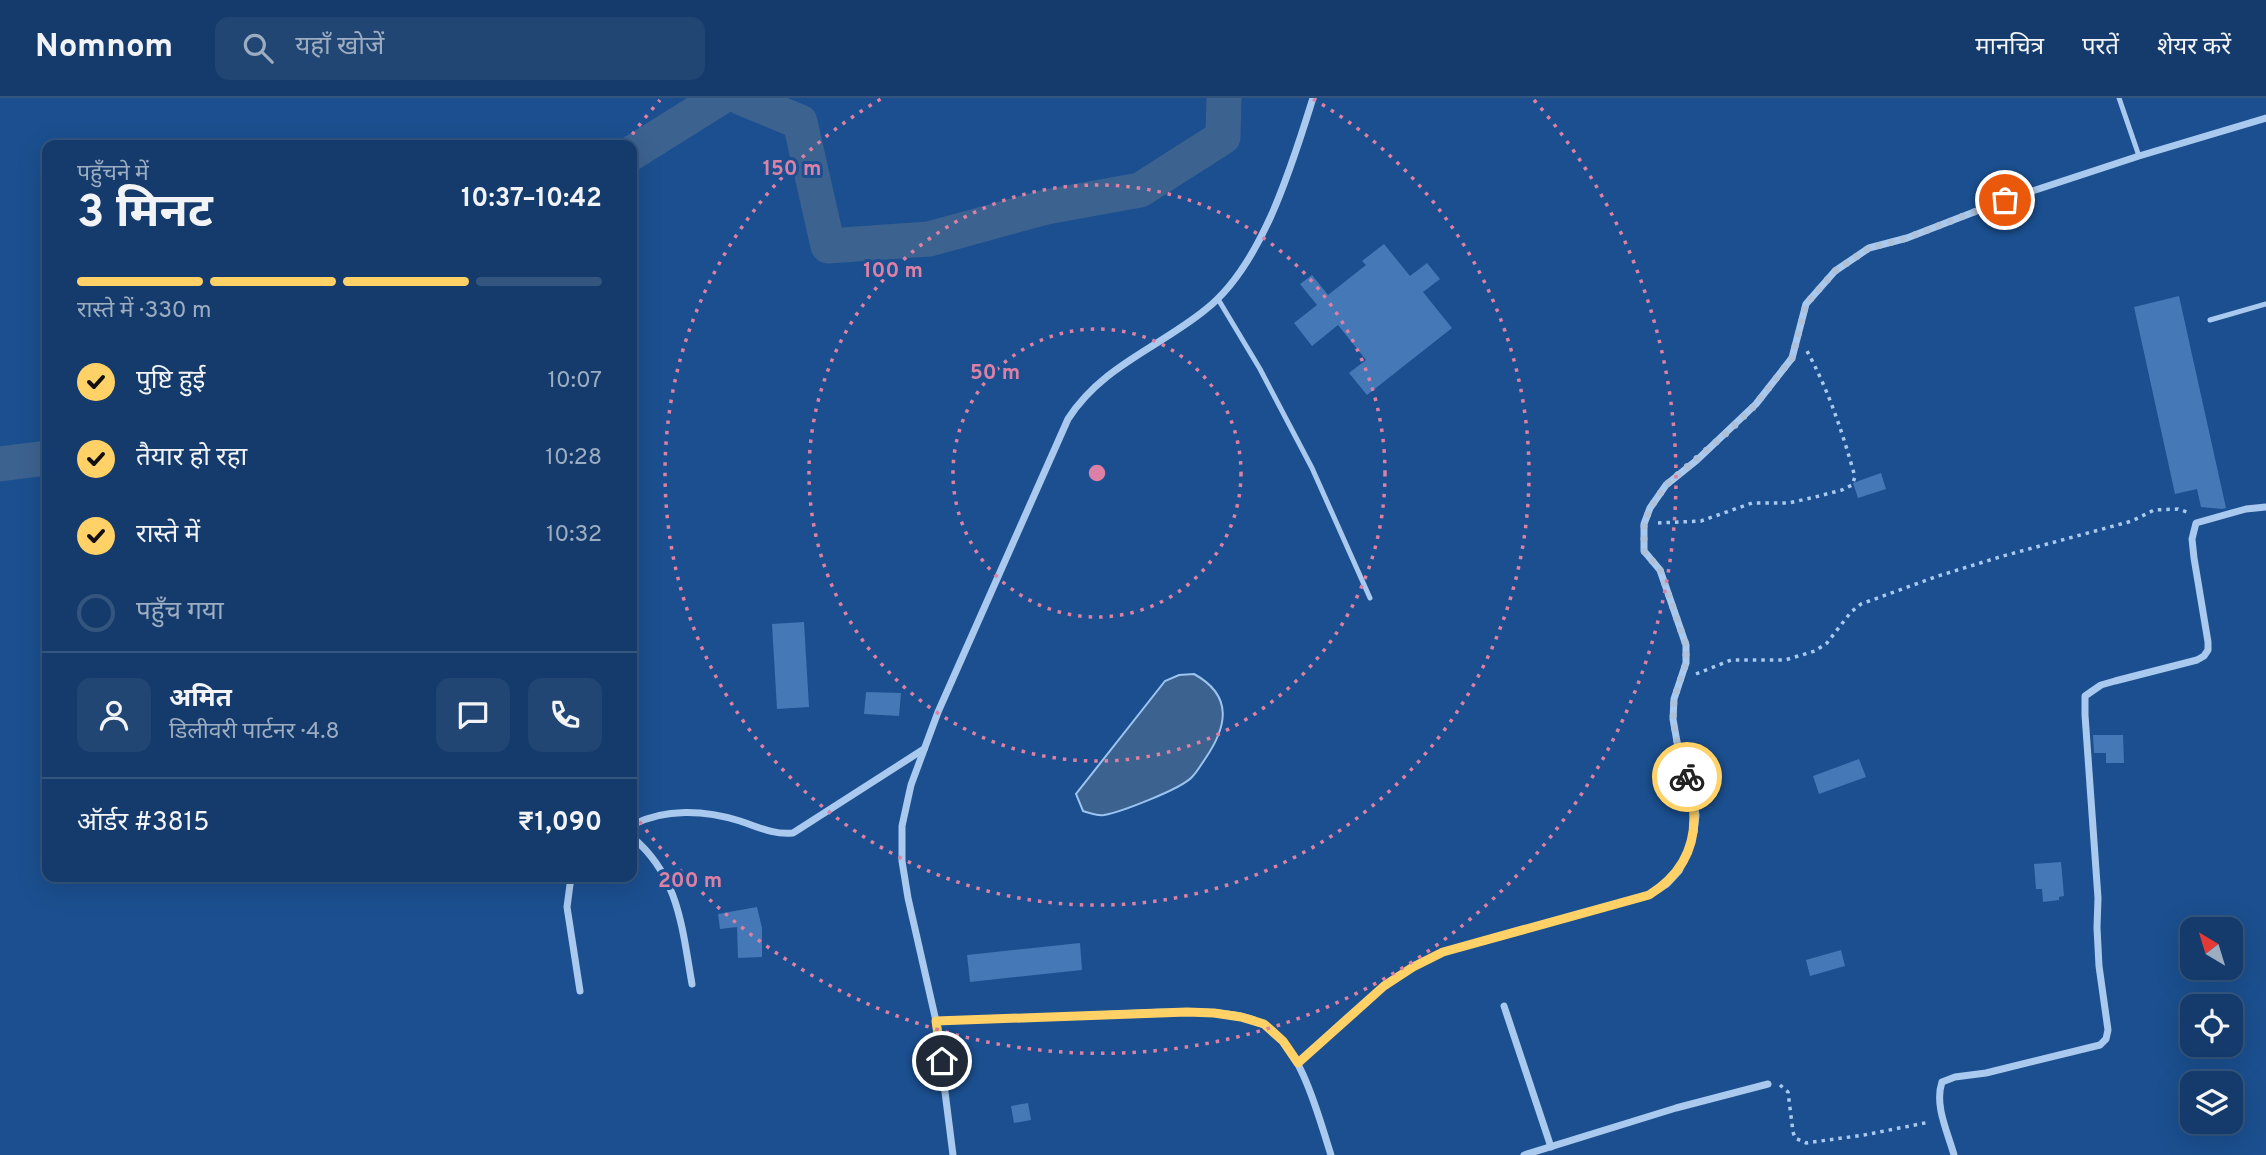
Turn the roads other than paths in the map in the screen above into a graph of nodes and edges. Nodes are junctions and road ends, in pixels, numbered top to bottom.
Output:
1 (1313, 98) edge
2 (2119, 98) edge
3 (2266, 118) edge
4 (2139, 156) junction
5 (1218, 299) junction
6 (2266, 304) edge
7 (2210, 320) dead end
8 (2266, 507) edge
9 (1370, 598) dead end
10 (924, 748) junction
11 (637, 823) edge
12 (637, 842) edge
13 (570, 882) edge
14 (692, 984) dead end
15 (580, 991) dead end
16 (1504, 1006) dead end
17 (936, 1021) junction
18 (1298, 1063) junction
19 (1768, 1084) road end
20 (1550, 1147) junction
21 (953, 1155) edge
22 (1331, 1155) edge
23 (1524, 1155) edge
24 (1954, 1155) edge

1 - 5 street
2 - 4 lane
3 - 4 street
4 - 18 street
5 - 9 lane
5 - 10 street
6 - 7 lane
8 - 24 street
10 - 11 street
10 - 17 street
12 - 14 street
13 - 15 street
16 - 20 street
17 - 18 street
17 - 21 street
18 - 22 street
19 - 20 street
20 - 23 street

